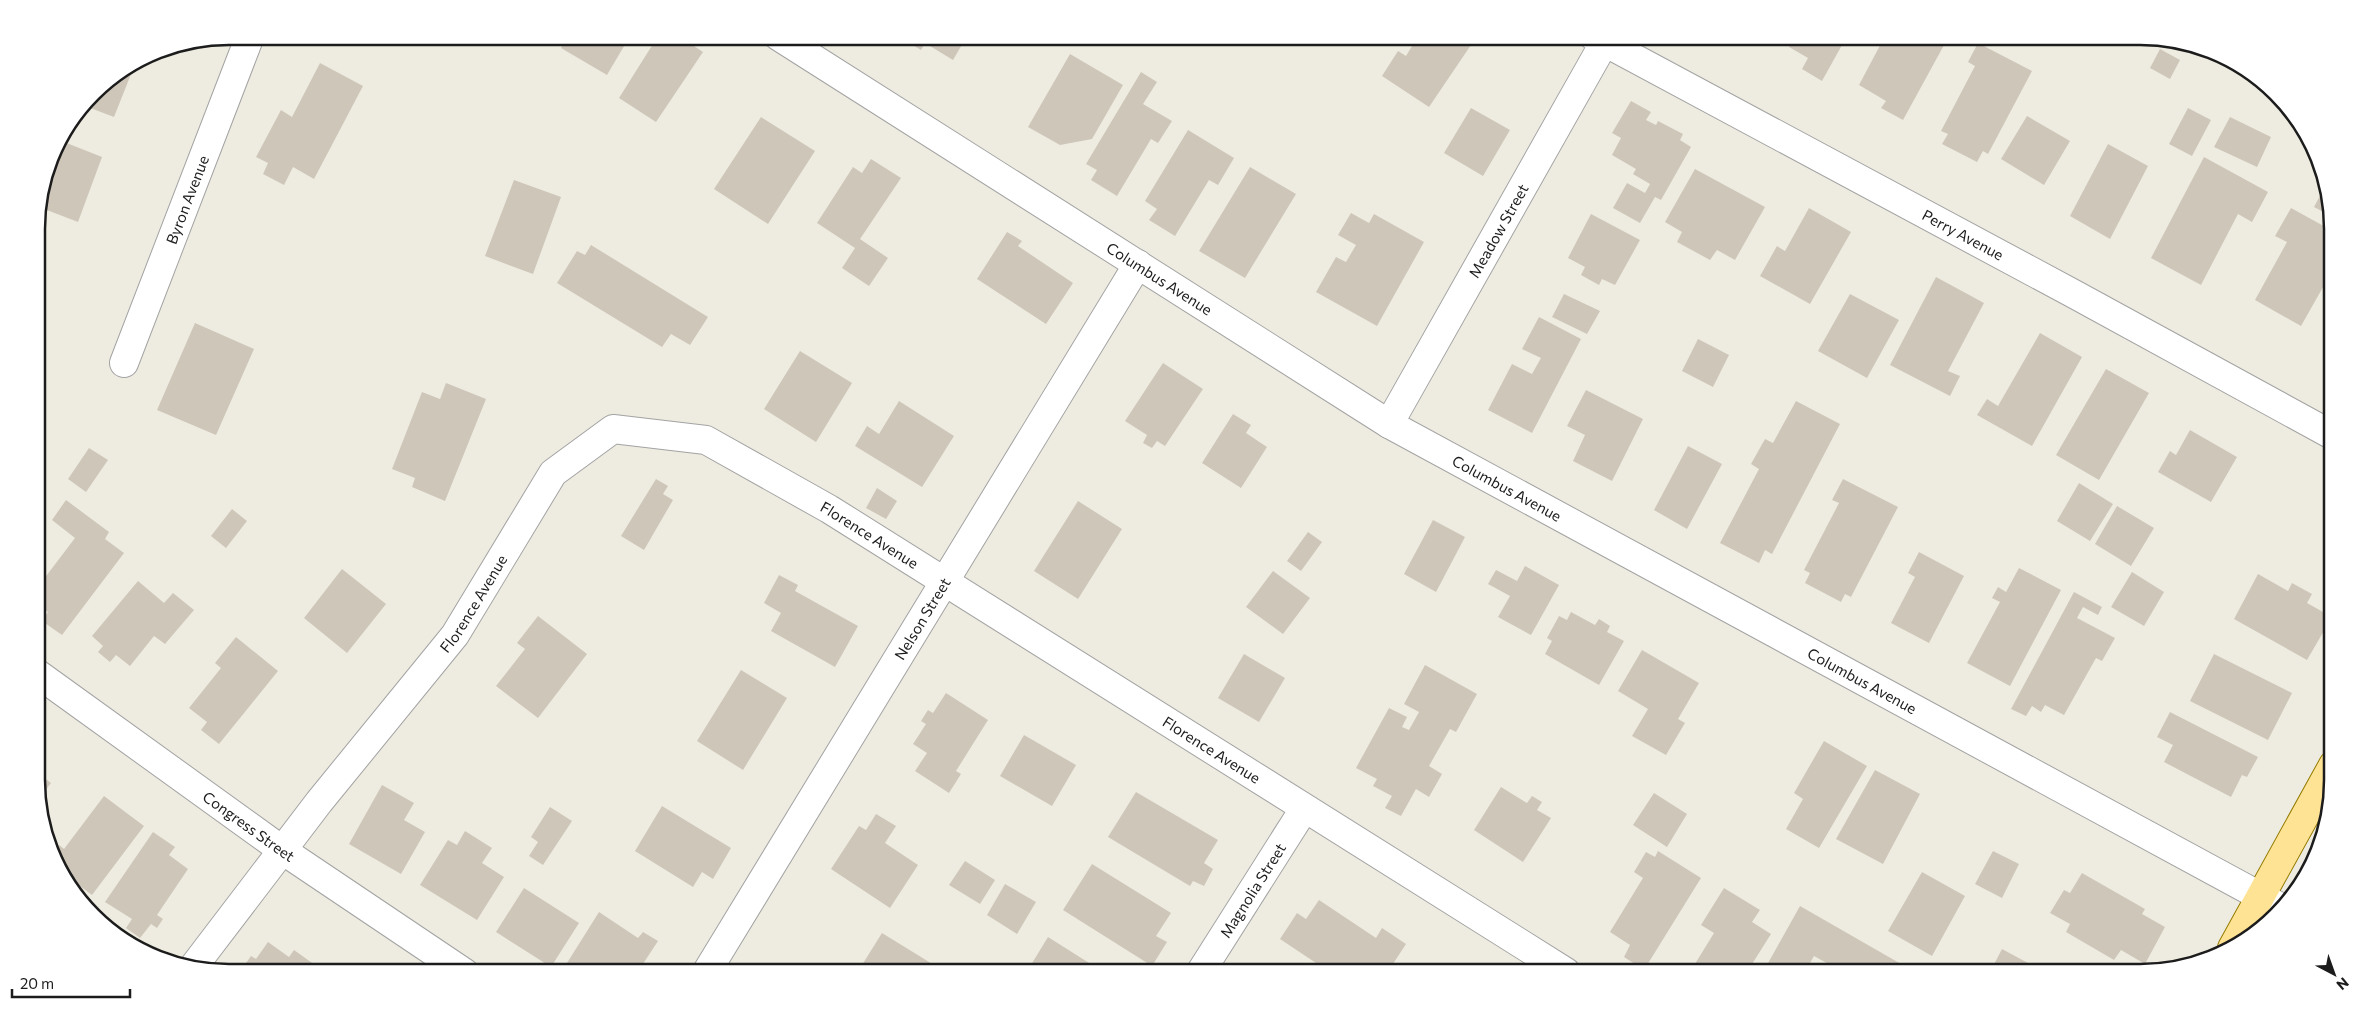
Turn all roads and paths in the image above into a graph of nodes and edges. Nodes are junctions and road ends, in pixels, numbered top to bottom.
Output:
1 (247, 45) edge
2 (792, 45) edge
3 (1598, 45) edge
4 (1615, 45) edge
5 (1138, 264) junction
6 (124, 362) dead end
7 (1389, 424) junction
8 (2324, 431) edge
9 (945, 582) junction
10 (45, 679) edge
11 (2324, 785) edge
12 (1304, 809) junction
13 (282, 850) junction
14 (2271, 903) edge
15 (2250, 928) edge
16 (198, 961) edge
17 (452, 964) edge
18 (712, 964) edge
19 (1205, 964) edge
20 (1553, 964) edge

1 - 6 street, Byron Avenue
2 - 5 street, Columbus Avenue
3 - 7 street, Meadow Street
4 - 8 street, Perry Avenue
5 - 7 street, Columbus Avenue
5 - 9 street, Nelson Street
7 - 14 street, Columbus Avenue
9 - 12 street, Florence Avenue
9 - 13 street, Florence Avenue
9 - 18 street, Nelson Street
10 - 13 street, Congress Street
11 - 14 main road
12 - 19 street, Magnolia Street
12 - 20 street, Florence Avenue
13 - 16 street, Florence Avenue
13 - 17 street, Congress Street
14 - 15 main road

